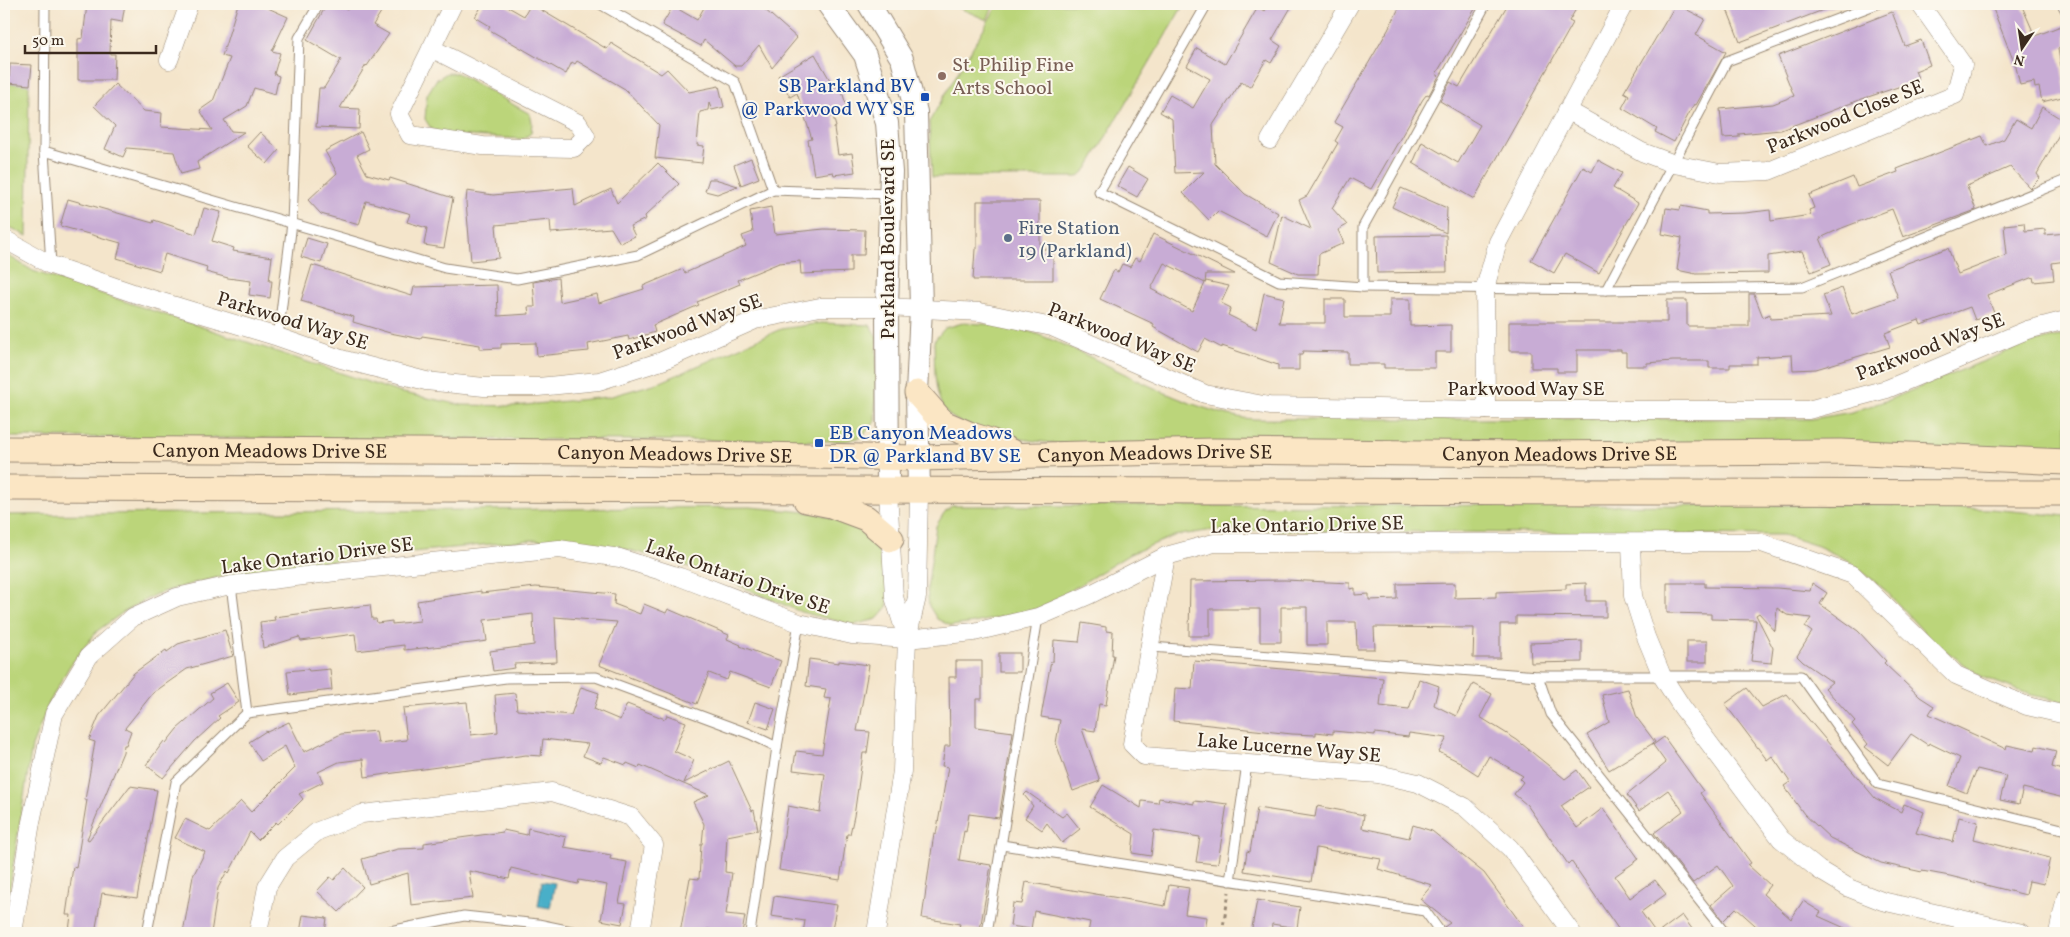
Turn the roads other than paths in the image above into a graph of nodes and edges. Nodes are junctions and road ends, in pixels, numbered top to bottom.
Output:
1 (45, 4) edge
2 (189, 4) edge
3 (319, 4) edge
4 (453, 4) edge
5 (600, 4) edge
6 (828, 4) edge
7 (868, 4) edge
8 (1206, 4) edge
9 (1350, 4) edge
10 (1486, 4) edge
11 (1624, 4) edge
12 (1877, 4) edge
13 (1920, 4) edge
14 (2062, 4) edge
15 (2066, 11) edge
16 (841, 22) junction
17 (431, 48) junction
18 (169, 60) dead end
19 (1567, 110) junction
20 (1270, 140) dead end
21 (44, 151) junction
22 (1674, 164) junction
23 (2066, 180) edge
24 (773, 190) junction
25 (890, 194) junction
26 (292, 223) junction
27 (4, 239) edge
28 (51, 265) junction
29 (1363, 287) junction
30 (1485, 288) junction
31 (1606, 290) junction
32 (887, 307) junction
33 (921, 308) junction
34 (2066, 320) edge
35 (278, 337) junction
36 (917, 393) junction
37 (1486, 410) junction
38 (4, 450) edge
39 (1019, 456) junction
40 (887, 457) junction
41 (919, 458) junction
42 (2066, 462) edge
43 (4, 488) edge
44 (747, 488) junction
45 (888, 490) junction
46 (919, 491) junction
47 (2061, 494) edge
48 (891, 539) junction
49 (1631, 543) junction
50 (1166, 556) junction
51 (231, 585) junction
52 (1038, 617) junction
53 (800, 623) junction
54 (907, 639) junction
55 (1151, 647) junction
56 (1538, 676) junction
57 (1662, 676) junction
58 (247, 713) junction
59 (2066, 715) edge
60 (777, 747) junction
61 (1247, 764) junction
62 (2066, 830) edge
63 (1002, 845) junction
64 (1230, 881) junction
65 (2066, 897) edge
66 (13, 933) edge
67 (147, 933) edge
68 (258, 933) edge
69 (389, 933) edge
70 (581, 933) edge
71 (640, 933) edge
72 (750, 933) edge
73 (876, 933) edge
74 (987, 933) edge
75 (1441, 933) edge
76 (1572, 933) edge
77 (1725, 933) edge
78 (2022, 933) edge
79 (2058, 933) edge

1 - 21 lane
2 - 18 street
3 - 26 lane
4 - 17 street
5 - 24 lane
6 - 16 street, Parkland Boulevard SE
7 - 16 street
7 - 33 street, Parkland Boulevard SE
8 - 29 lane
9 - 20 street
10 - 29 lane
11 - 19 street
12 - 22 lane
13 - 22 street, Parkwood Close SE
14 - 15 lane
16 - 25 street, Parkland Boulevard SE
17 - 17 street
19 - 22 street, Parkwood Close SE
19 - 30 street
21 - 26 lane
21 - 28 lane
22 - 31 lane
23 - 31 lane
24 - 25 lane
24 - 26 lane
25 - 32 street, Parkland Boulevard SE
26 - 35 lane
27 - 28 street, Parkwood Way SE
28 - 35 street, Parkwood Way SE
29 - 30 lane
30 - 31 lane
30 - 37 street
32 - 33 street, Parkwood Way SE
32 - 35 street, Parkwood Way SE
32 - 40 street, Parkland Boulevard SE
33 - 36 street, Parkland Boulevard SE
33 - 37 street, Parkwood Way SE
34 - 37 street, Parkwood Way SE
36 - 39 main road
36 - 41 street, Parkland Boulevard SE
38 - 40 main road, Canyon Meadows Drive SE
39 - 41 main road, Canyon Meadows Drive SE
39 - 42 main road, Canyon Meadows Drive SE
40 - 41 main road, Canyon Meadows Drive SE
40 - 45 street, Parkland Boulevard SE
41 - 46 street, Parkland Boulevard SE
43 - 44 main road, Canyon Meadows Drive SE
44 - 45 main road, Canyon Meadows Drive SE
44 - 48 main road
45 - 46 main road, Canyon Meadows Drive SE
45 - 48 street
46 - 47 main road, Canyon Meadows Drive SE
46 - 54 street
48 - 54 street
49 - 50 street, Lake Ontario Drive SE
49 - 57 street
49 - 59 street, Lake Ontario Drive SE
50 - 52 street, Lake Ontario Drive SE
50 - 55 street, Lake Lucerne Way SE
51 - 53 street, Lake Ontario Drive SE
51 - 58 lane
51 - 66 street, Lake Ontario Drive SE
52 - 54 street, Lake Ontario Drive SE
52 - 63 lane
53 - 54 street, Lake Ontario Drive SE
53 - 60 lane
54 - 73 street
55 - 56 lane
55 - 61 street, Lake Lucerne Way SE
56 - 57 lane
56 - 77 lane
57 - 62 lane
57 - 78 street
58 - 60 lane
58 - 67 lane
60 - 72 lane
61 - 64 lane
61 - 76 street, Lake Lucerne Way SE
63 - 64 lane
63 - 74 lane
64 - 75 lane
65 - 79 street
68 - 71 street
69 - 70 lane

